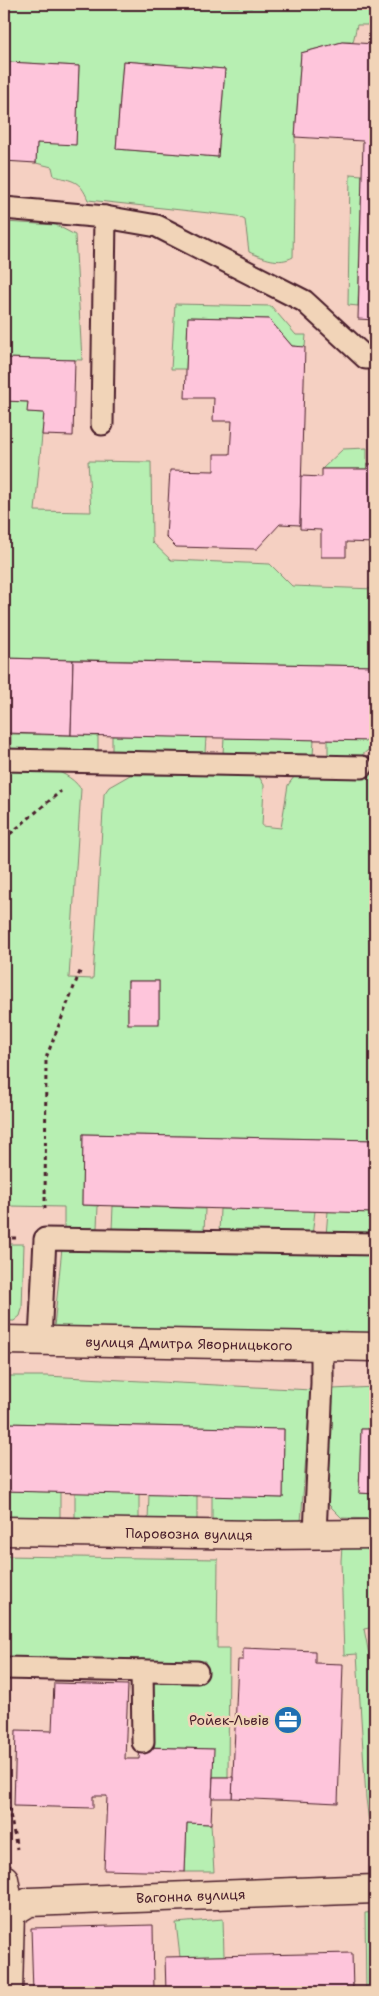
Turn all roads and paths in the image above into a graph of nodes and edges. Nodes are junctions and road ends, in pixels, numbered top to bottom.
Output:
1 (4, 208) edge
2 (105, 217) junction
3 (375, 358) edge
4 (102, 424) dead end
5 (4, 760) edge
6 (93, 763) junction
7 (362, 767) dead end
8 (4, 839) edge
9 (81, 969) dead end
10 (44, 1239) junction
11 (375, 1244) edge
12 (4, 1340) edge
13 (40, 1340) junction
14 (322, 1347) junction
15 (375, 1347) edge
16 (4, 1531) edge
17 (315, 1533) junction
18 (375, 1534) edge
19 (4, 1668) edge
20 (142, 1671) junction
21 (197, 1672) dead end
22 (142, 1742) dead end
23 (4, 1784) edge
24 (18, 1856) dead end
25 (4, 1879) edge
26 (375, 1889) edge
27 (7, 1915) edge
28 (8, 1992) edge

1 - 2 lane
2 - 3 lane
2 - 4 lane
5 - 6 lane
6 - 7 lane
6 - 8 path
9 - 10 path
10 - 11 lane
10 - 13 lane
12 - 13 street, вулиця Дмитра Яворницького
13 - 14 street, вулиця Дмитра Яворницького
14 - 15 street, вулиця Дмитра Яворницького
14 - 17 lane
16 - 17 street, Паровозна вулиця
17 - 18 street, Паровозна вулиця
19 - 20 lane
20 - 21 lane
20 - 22 lane
23 - 24 path
25 - 27 street
26 - 27 street, Вагонна вулиця
27 - 28 street

